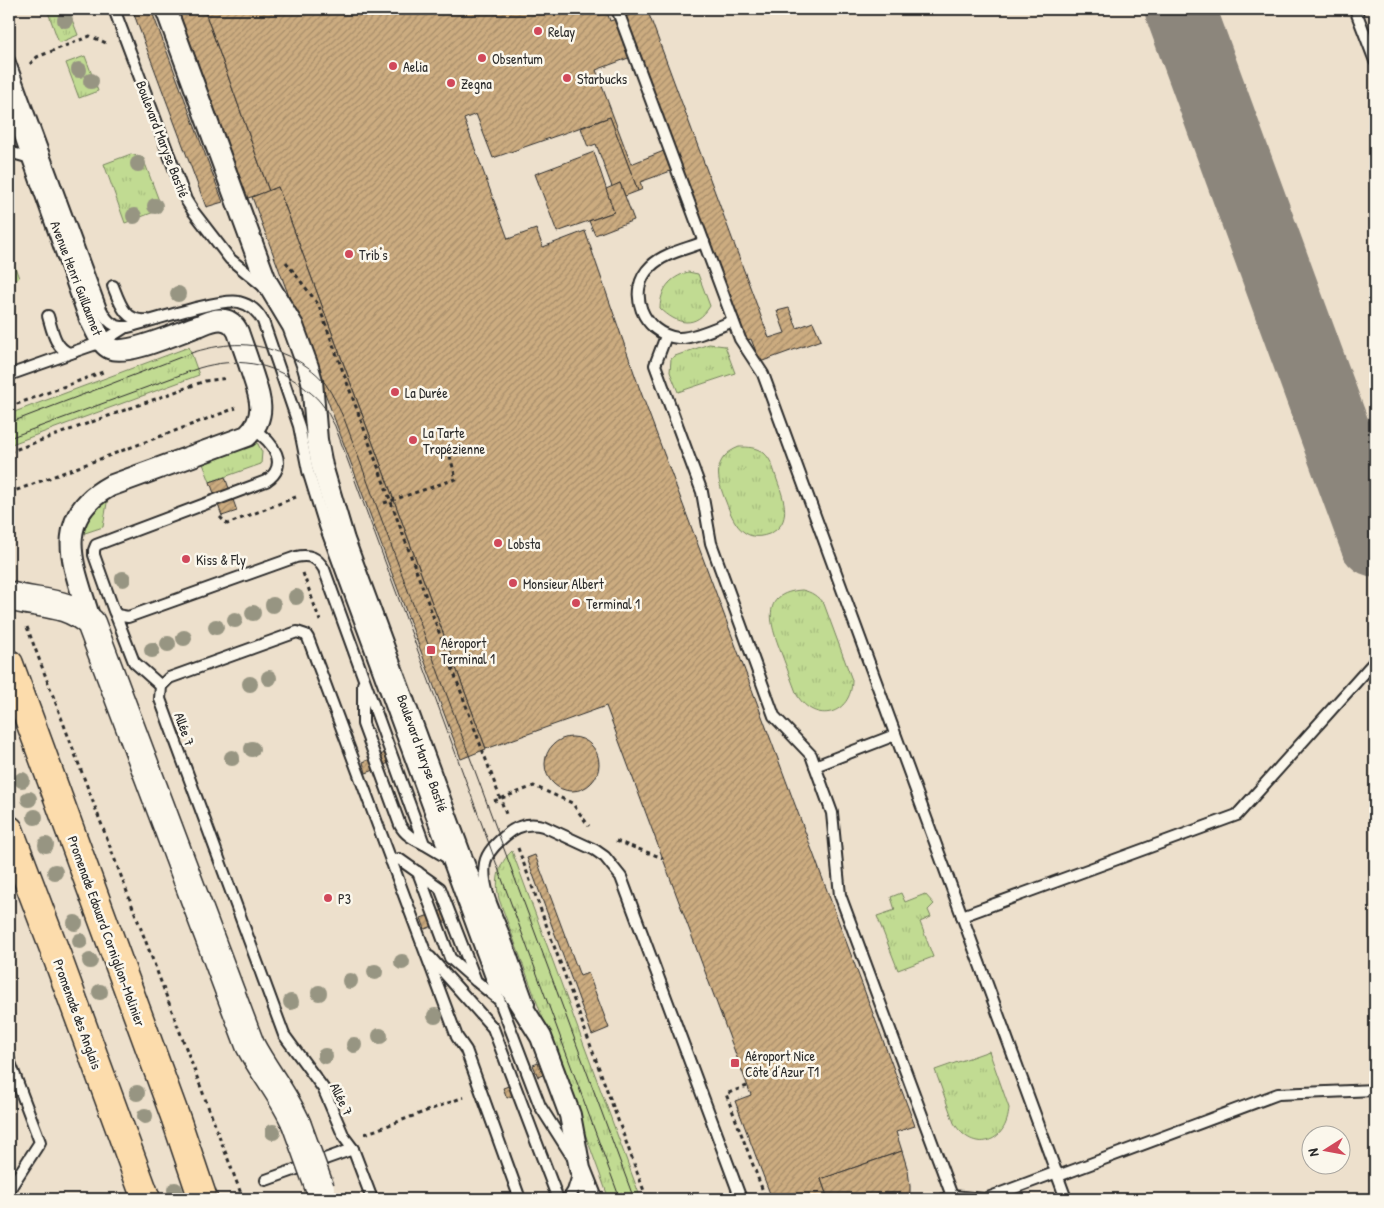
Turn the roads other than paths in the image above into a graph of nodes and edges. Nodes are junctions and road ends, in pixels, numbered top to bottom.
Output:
1 (114, 9) edge
2 (166, 9) edge
3 (617, 9) edge
4 (1355, 9) edge
5 (9, 60) edge
6 (1375, 61) edge
7 (11, 81) edge
8 (9, 152) edge
9 (34, 159) junction
10 (704, 242) junction
11 (113, 286) dead end
12 (277, 299) junction
13 (48, 316) dead end
14 (158, 319) junction
15 (733, 321) junction
16 (124, 328) junction
17 (666, 336) junction
18 (102, 342) junction
19 (75, 352) junction
20 (9, 375) edge
21 (254, 430) junction
22 (12, 597) edge
23 (103, 617) junction
24 (1375, 661) edge
25 (9, 664) edge
26 (362, 677) junction
27 (161, 686) junction
28 (895, 735) junction
29 (815, 766) junction
30 (9, 830) edge
31 (424, 844) junction
32 (446, 858) junction
33 (391, 861) junction
34 (418, 872) junction
35 (962, 916) junction
36 (426, 953) junction
37 (476, 981) junction
38 (499, 999) junction
39 (541, 1037) junction
40 (9, 1060) edge
41 (1375, 1090) edge
42 (176, 1119) junction
43 (353, 1149) junction
44 (580, 1169) junction
45 (1057, 1174) junction
46 (266, 1180) dead end
47 (9, 1190) edge
48 (322, 1194) edge
49 (948, 1198) edge
50 (146, 1199) edge
51 (203, 1199) edge
52 (220, 1199) edge
53 (372, 1199) edge
54 (520, 1199) edge
55 (558, 1199) edge
56 (568, 1199) edge
57 (592, 1199) edge
58 (741, 1199) edge
59 (985, 1199) edge
60 (1066, 1199) edge

1 - 12 lane, Boulevard Maryse Bastié
2 - 12 street, Boulevard Maryse Bastié
3 - 10 lane
4 - 6 lane
5 - 7 lane
7 - 9 street, Avenue Henri Guillaumet
7 - 16 lane
8 - 9 lane
9 - 18 street, Avenue Henri Guillaumet
10 - 15 lane
10 - 17 lane
11 - 14 lane
12 - 39 street, Boulevard Maryse Bastié
13 - 19 lane
14 - 16 lane
14 - 32 lane
15 - 17 lane
15 - 28 lane
16 - 18 lane
17 - 29 lane
18 - 19 lane
18 - 21 street, Avenue Henri Guillaumet
19 - 20 lane
21 - 23 street
21 - 23 lane
22 - 23 street
23 - 26 lane
23 - 27 lane
23 - 48 street, bridge
24 - 35 lane
25 - 42 main road, Promenade Edouard Corniglion-Molinier
26 - 31 lane
26 - 31 lane
27 - 33 lane
27 - 43 lane, Allée 7
28 - 29 lane
28 - 35 lane
29 - 49 lane
30 - 50 main road, Promenade des Anglais
31 - 32 lane
32 - 38 lane
33 - 34 lane
33 - 36 lane
34 - 37 lane
34 - 37 lane
35 - 45 lane
36 - 54 lane
36 - 55 lane
37 - 38 lane
38 - 44 lane
39 - 44 street, Boulevard Maryse Bastié
39 - 58 lane
40 - 47 lane
41 - 45 lane
42 - 51 main road, Promenade Edouard Corniglion-Molinier
42 - 52 main road
43 - 46 lane
43 - 53 lane, Allée 7
44 - 56 lane
44 - 57 street, Boulevard Maryse Bastié
45 - 59 lane
45 - 60 lane
49 - 59 lane

